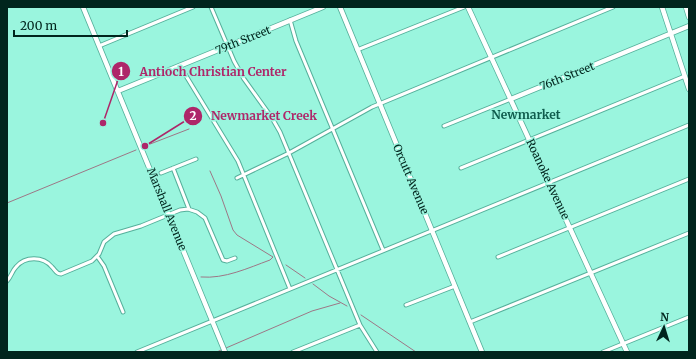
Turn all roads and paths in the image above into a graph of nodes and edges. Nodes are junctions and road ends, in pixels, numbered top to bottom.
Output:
1 (83, 7) edge
2 (193, 7) edge
3 (211, 7) edge
4 (323, 7) edge
5 (340, 7) edge
6 (464, 7) edge
7 (468, 7) edge
8 (613, 7) edge
9 (662, 7) edge
10 (686, 7) edge
11 (689, 17) edge
12 (290, 20) junction
13 (689, 26) edge
14 (671, 34) junction
15 (99, 46) junction
16 (227, 46) junction
17 (358, 50) junction
18 (492, 57) junction
19 (180, 66) junction
20 (685, 76) junction
21 (689, 88) edge
22 (118, 91) junction
23 (511, 99) junction
24 (380, 104) junction
25 (689, 125) edge
26 (444, 126) dead end
27 (333, 129) junction
28 (530, 140) junction
29 (289, 153) junction
30 (196, 159) dead end
31 (173, 168) junction
32 (462, 168) dead end
33 (160, 173) dead end
34 (244, 175) junction
35 (237, 178) dead end
36 (689, 179) edge
37 (550, 182) junction
38 (190, 209) junction
39 (169, 215) junction
40 (570, 227) junction
41 (432, 230) junction
42 (689, 232) edge
43 (383, 250) junction
44 (97, 256) junction
45 (498, 256) dead end
46 (235, 258) dead end
47 (337, 269) junction
48 (591, 272) junction
49 (7, 281) edge
50 (455, 286) junction
51 (290, 289) junction
52 (406, 305) dead end
53 (123, 312) dead end
54 (689, 317) edge
55 (213, 322) junction
56 (470, 322) junction
57 (360, 325) junction
58 (624, 344) junction
59 (137, 352) edge
60 (225, 352) edge
61 (293, 352) edge
62 (377, 352) edge
63 (482, 352) edge
64 (603, 352) edge
65 (628, 352) edge

1 - 15 street, Marshall Avenue
2 - 15 street
3 - 16 street
4 - 12 street, 79th Street
5 - 17 street, Orcutt Avenue
6 - 17 street
7 - 18 street, Roanoke Avenue
8 - 18 street
9 - 14 street
10 - 11 street
12 - 16 street, 79th Street
12 - 27 street
13 - 14 street, 76th Street
14 - 20 street
14 - 23 street, 76th Street
15 - 22 street, Marshall Avenue
16 - 19 street, 79th Street
16 - 29 street
17 - 24 street, Orcutt Avenue
18 - 23 street, Roanoke Avenue
18 - 24 street
19 - 22 street, 79th Street
19 - 34 street
20 - 21 street
20 - 28 street
22 - 39 street, Marshall Avenue
23 - 26 street, 76th Street
23 - 28 street, Roanoke Avenue
24 - 27 street
24 - 41 street, Orcutt Avenue
25 - 37 street
27 - 29 street
27 - 43 street
28 - 32 street
28 - 37 street, Roanoke Avenue
29 - 34 street
29 - 47 street
30 - 31 street
31 - 33 street
31 - 38 street
34 - 35 street
34 - 51 street
36 - 40 street
37 - 40 street, Roanoke Avenue
37 - 41 street
38 - 39 street
38 - 46 street
39 - 44 street
39 - 55 street, Marshall Avenue
40 - 45 street
40 - 48 street, Roanoke Avenue
41 - 43 street
41 - 50 street, Orcutt Avenue
42 - 48 street
43 - 47 street
44 - 49 street
44 - 53 street
47 - 51 street
47 - 57 street
48 - 56 street
48 - 58 street, Roanoke Avenue
50 - 52 street
50 - 56 street, Orcutt Avenue
51 - 55 street
54 - 58 street
55 - 59 street
55 - 60 street, Marshall Avenue
56 - 63 street, Orcutt Avenue
57 - 61 street
57 - 62 street
58 - 64 street
58 - 65 street, Roanoke Avenue

